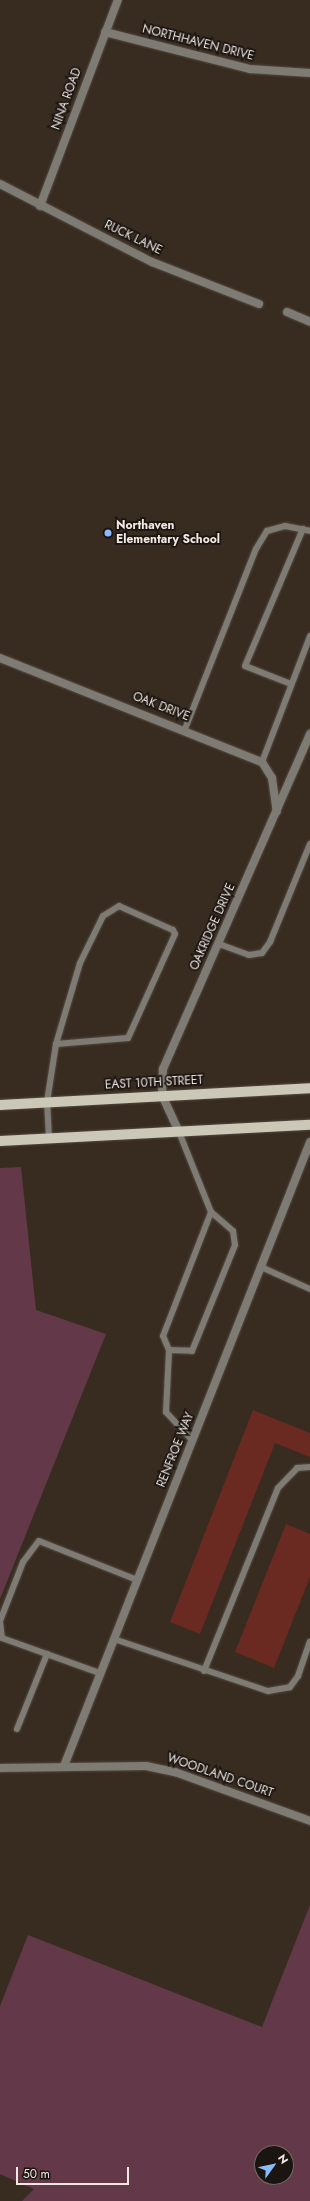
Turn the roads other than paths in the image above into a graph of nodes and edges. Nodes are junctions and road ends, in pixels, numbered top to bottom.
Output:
1 (118, 0) edge
2 (105, 32) junction
3 (310, 73) edge
4 (0, 184) edge
5 (40, 206) junction
6 (259, 304) dead end
7 (288, 312) dead end
8 (310, 322) edge
9 (303, 529) junction
10 (310, 531) edge
11 (310, 636) edge
12 (0, 658) edge
13 (291, 684) junction
14 (184, 730) junction
15 (310, 734) edge
16 (262, 762) junction
17 (277, 812) junction
18 (310, 844) edge
19 (219, 944) junction
20 (56, 1044) junction
21 (310, 1088) edge
22 (162, 1095) junction
23 (48, 1102) junction
24 (0, 1105) edge
25 (310, 1125) edge
26 (179, 1132) junction
27 (49, 1138) junction
28 (0, 1141) edge
29 (310, 1142) edge
30 (211, 1212) junction
31 (261, 1267) junction
32 (310, 1289) edge
33 (169, 1350) junction
34 (192, 1440) junction
35 (310, 1467) edge
36 (137, 1580) junction
37 (0, 1621) edge
38 (114, 1639) junction
39 (1, 1642) edge
40 (310, 1642) edge
41 (47, 1654) junction
42 (204, 1671) junction
43 (100, 1673) junction
44 (17, 1729) dead end
45 (64, 1766) junction
46 (0, 1768) edge
47 (310, 1821) edge

1 - 2 street, NINA ROAD
2 - 3 street, NORTHHAVEN DRIVE
2 - 5 street, NINA ROAD
4 - 5 street, RUCK LANE
5 - 6 street, RUCK LANE
7 - 8 street
9 - 10 lane
9 - 13 lane
9 - 14 lane
11 - 13 lane
12 - 14 street, OAK DRIVE
13 - 16 lane
14 - 16 street, OAK DRIVE
15 - 17 street, OAKRIDGE DRIVE
16 - 17 street
17 - 19 street, OAKRIDGE DRIVE
18 - 19 lane
19 - 22 street, OAKRIDGE DRIVE
20 - 20 lane
20 - 23 lane
21 - 22 main road, EAST 10TH STREET
22 - 23 main road, EAST 10TH STREET
22 - 26 street, OAKRIDGE DRIVE
23 - 24 main road, EAST 10TH STREET
23 - 27 lane
25 - 26 main road
26 - 27 main road
26 - 30 lane
27 - 28 main road
29 - 31 street, RENFROE WAY
30 - 33 lane
30 - 33 lane
31 - 32 lane
31 - 34 street, RENFROE WAY
33 - 34 lane
34 - 36 street, RENFROE WAY
35 - 42 lane
36 - 37 lane
36 - 38 street, RENFROE WAY
37 - 39 lane
38 - 42 lane
38 - 43 street, RENFROE WAY
39 - 41 lane
40 - 42 lane
41 - 43 lane
41 - 44 lane
43 - 45 street, RENFROE WAY
45 - 46 street, WOODLAND COURT
45 - 47 street, WOODLAND COURT

